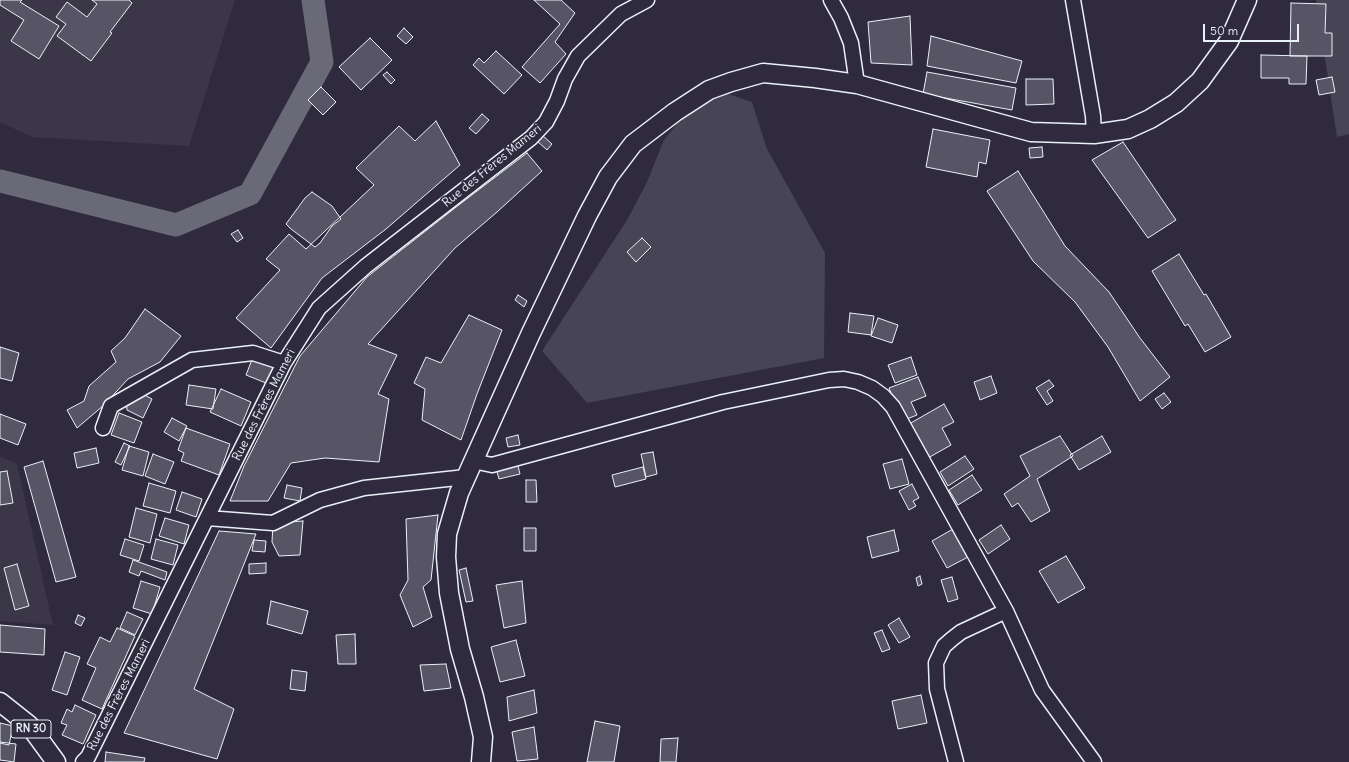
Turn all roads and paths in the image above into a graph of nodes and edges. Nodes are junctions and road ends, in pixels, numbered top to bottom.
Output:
1 (647, 0) edge
2 (831, 0) edge
3 (1072, 0) edge
4 (1247, 0) edge
5 (857, 84) junction
6 (1094, 134) junction
7 (284, 363) junction
8 (102, 428) dead end
9 (469, 469) junction
10 (207, 518) junction
11 (1006, 611) junction
12 (0, 702) edge
13 (56, 762) edge
14 (83, 762) edge
15 (481, 762) edge
16 (956, 762) edge
17 (1094, 762) edge

1 - 7 street, Rue des Frères Mameri
2 - 5 street
3 - 6 street
4 - 6 main road
5 - 6 main road
5 - 9 main road
7 - 8 street
7 - 10 street, Rue des Frères Mameri
9 - 10 street
9 - 11 street
9 - 15 main road
10 - 14 street, Rue des Frères Mameri
11 - 16 street
11 - 17 street
12 - 13 main road, RN 30

